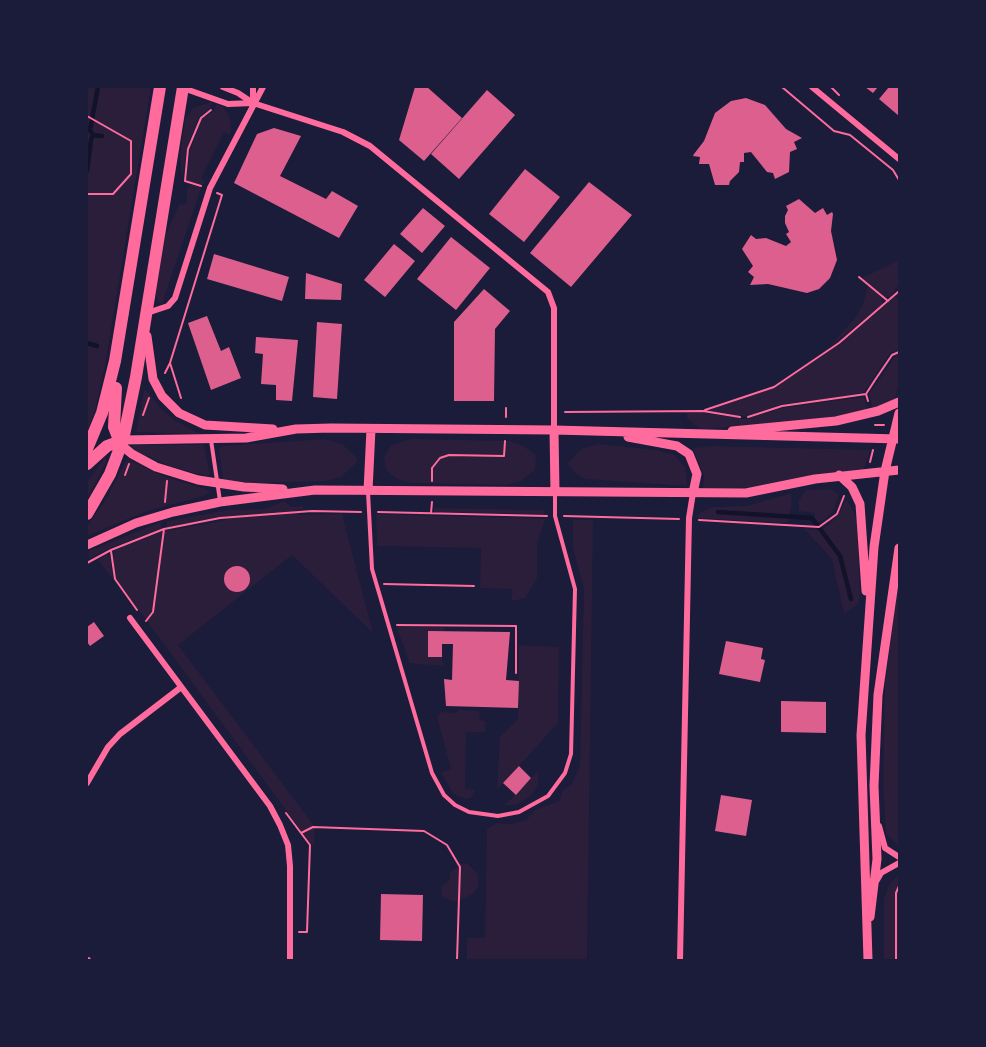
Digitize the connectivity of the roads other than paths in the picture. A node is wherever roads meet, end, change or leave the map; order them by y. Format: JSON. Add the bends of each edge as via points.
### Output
{"nodes":[{"id":1,"x":160,"y":87,"type":"edge"},
{"id":2,"x":181,"y":87,"type":"edge"},
{"id":3,"x":224,"y":87,"type":"edge"},
{"id":4,"x":253,"y":87,"type":"edge"},
{"id":5,"x":263,"y":87,"type":"edge"},
{"id":6,"x":812,"y":87,"type":"edge"},
{"id":7,"x":253,"y":103,"type":"junction"},
{"id":8,"x":899,"y":159,"type":"edge"},
{"id":9,"x":146,"y":314,"type":"junction"},
{"id":10,"x":121,"y":324,"type":"junction"},
{"id":11,"x":899,"y":402,"type":"edge"},
{"id":12,"x":899,"y":413,"type":"edge"},
{"id":13,"x":296,"y":429,"type":"junction"},
{"id":14,"x":371,"y":429,"type":"junction"},
{"id":15,"x":555,"y":430,"type":"junction"},
{"id":16,"x":578,"y":430,"type":"junction"},
{"id":17,"x":709,"y":435,"type":"junction"},
{"id":18,"x":895,"y":439,"type":"edge"},
{"id":19,"x":211,"y":440,"type":"junction"},
{"id":20,"x":121,"y":442,"type":"junction"},
{"id":21,"x":87,"y":449,"type":"edge"},
{"id":22,"x":87,"y":464,"type":"edge"},
{"id":23,"x":899,"y":470,"type":"edge"},
{"id":24,"x":885,"y":471,"type":"junction"},
{"id":25,"x":839,"y":475,"type":"junction"},
{"id":26,"x":218,"y":484,"type":"junction"},
{"id":27,"x":315,"y":490,"type":"junction"},
{"id":28,"x":368,"y":491,"type":"junction"},
{"id":29,"x":555,"y":492,"type":"junction"},
{"id":30,"x":693,"y":493,"type":"junction"},
{"id":31,"x":220,"y":502,"type":"junction"},
{"id":32,"x":87,"y":514,"type":"edge"},
{"id":33,"x":87,"y":545,"type":"edge"},
{"id":34,"x":899,"y":548,"type":"edge"},
{"id":35,"x":868,"y":605,"type":"junction"},
{"id":36,"x":130,"y":618,"type":"dead end"},
{"id":37,"x":180,"y":688,"type":"junction"},
{"id":38,"x":87,"y":783,"type":"edge"},
{"id":39,"x":875,"y":808,"type":"junction"},
{"id":40,"x":899,"y":857,"type":"edge"},
{"id":41,"x":899,"y":863,"type":"edge"},
{"id":42,"x":876,"y":883,"type":"junction"},
{"id":43,"x":867,"y":934,"type":"junction"},
{"id":44,"x":290,"y":960,"type":"edge"},
{"id":45,"x":680,"y":960,"type":"edge"},
{"id":46,"x":868,"y":960,"type":"edge"}],
"edges":[{"from":1,"to":10,"type":"highway"},
{"from":2,"to":7,"type":"street","via":[[228,104]]},
{"from":2,"to":9,"type":"highway"},
{"from":3,"to":7,"type":"street"},
{"from":4,"to":7,"type":"street"},
{"from":5,"to":7,"type":"street"},
{"from":6,"to":8,"type":"street"},
{"from":7,"to":9,"type":"street","via":[[210,188],[175,298],[168,306]]},
{"from":7,"to":15,"type":"street","via":[[343,132],[370,146],[548,292],[554,308]]},
{"from":9,"to":13,"type":"street","via":[[149,361],[156,386],[172,408],[196,422],[239,429]]},
{"from":9,"to":20,"type":"highway"},
{"from":10,"to":20,"type":"highway","via":[[114,418]]},
{"from":10,"to":21,"type":"highway","via":[[109,392]]},
{"from":11,"to":17,"type":"street","via":[[836,421]]},
{"from":12,"to":18,"type":"street"},
{"from":13,"to":14,"type":"street"},
{"from":13,"to":19,"type":"street"},
{"from":14,"to":15,"type":"street"},
{"from":14,"to":28,"type":"street"},
{"from":15,"to":16,"type":"street"},
{"from":15,"to":29,"type":"street"},
{"from":16,"to":17,"type":"street"},
{"from":16,"to":30,"type":"street","via":[[677,446],[689,454],[696,467]]},
{"from":17,"to":18,"type":"street"},
{"from":18,"to":24,"type":"street"},
{"from":19,"to":20,"type":"street"},
{"from":19,"to":26,"type":"lane"},
{"from":20,"to":22,"type":"highway"},
{"from":20,"to":26,"type":"street","via":[[132,454],[156,467]]},
{"from":20,"to":32,"type":"highway","via":[[110,474]]},
{"from":23,"to":24,"type":"street"},
{"from":24,"to":25,"type":"street"},
{"from":24,"to":35,"type":"street"},
{"from":25,"to":30,"type":"street","via":[[746,494]]},
{"from":25,"to":35,"type":"street","via":[[852,487],[860,504]]},
{"from":26,"to":27,"type":"street"},
{"from":26,"to":31,"type":"lane"},
{"from":27,"to":28,"type":"street"},
{"from":27,"to":31,"type":"street"},
{"from":28,"to":29,"type":"street"},
{"from":28,"to":29,"type":"lane","via":[[375,584],[432,773],[444,795],[461,809],[488,815],[519,812],[548,796],[565,774],[572,743],[575,589],[555,516]]},
{"from":29,"to":30,"type":"street"},
{"from":30,"to":45,"type":"street"},
{"from":31,"to":33,"type":"street","via":[[154,517]]},
{"from":34,"to":39,"type":"street","via":[[878,695]]},
{"from":35,"to":43,"type":"street","via":[[861,735]]},
{"from":36,"to":37,"type":"street"},
{"from":37,"to":38,"type":"street","via":[[120,734]]},
{"from":37,"to":44,"type":"street","via":[[270,806],[284,835],[290,866]]},
{"from":39,"to":40,"type":"street","via":[[882,843]]},
{"from":39,"to":42,"type":"street"},
{"from":41,"to":42,"type":"street","via":[[881,873]]},
{"from":42,"to":43,"type":"street"},
{"from":43,"to":46,"type":"street"}]}
